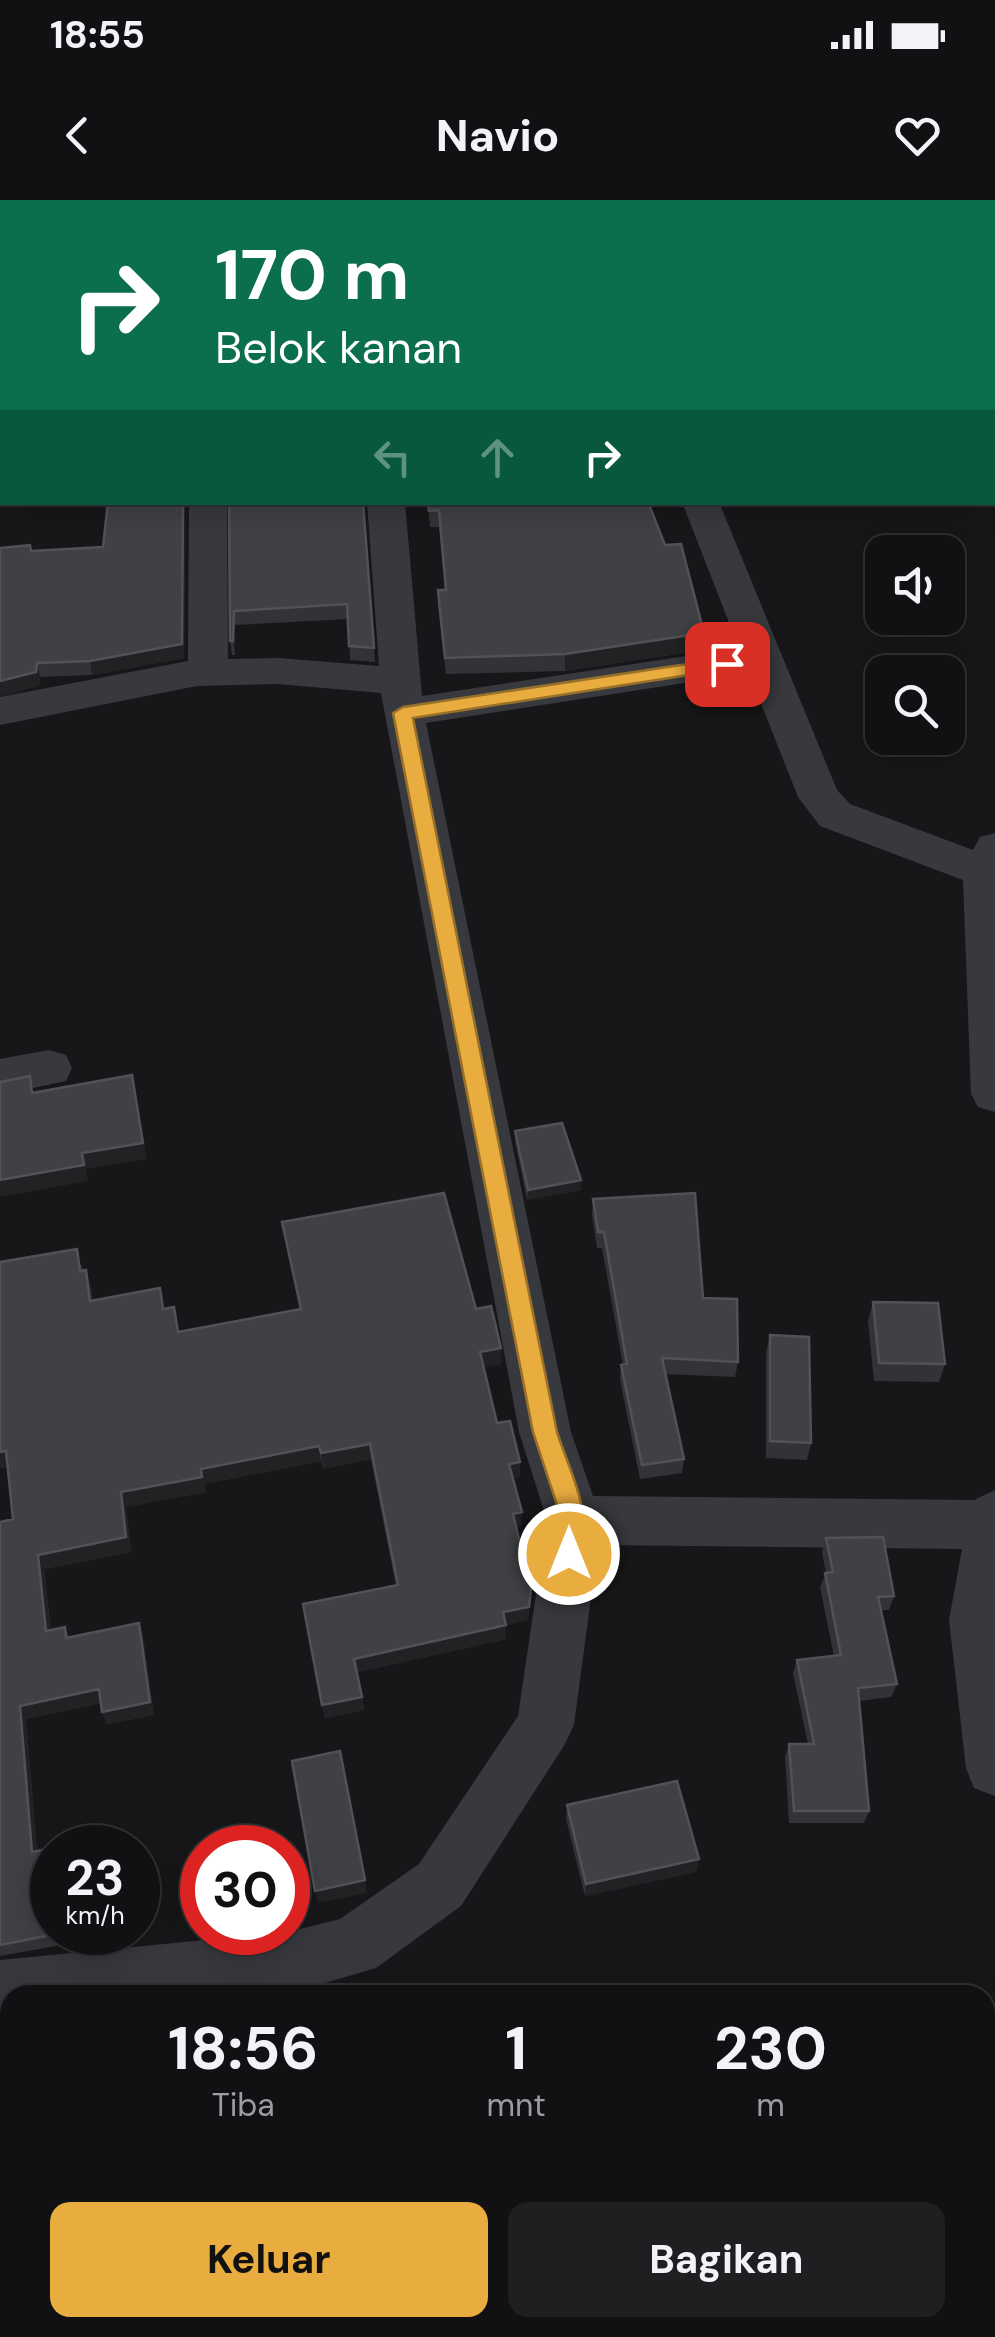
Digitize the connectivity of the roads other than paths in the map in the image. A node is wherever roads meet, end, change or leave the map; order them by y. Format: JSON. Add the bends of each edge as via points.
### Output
{"nodes":[{"id":1,"x":208,"y":505,"type":"edge"},
{"id":2,"x":386,"y":505,"type":"edge"},
{"id":3,"x":701,"y":505,"type":"edge"},
{"id":4,"x":763,"y":658,"type":"junction"},
{"id":5,"x":208,"y":673,"type":"junction"},
{"id":6,"x":400,"y":697,"type":"junction"},
{"id":7,"x":0,"y":711,"type":"edge"},
{"id":8,"x":990,"y":859,"type":"edge"},
{"id":9,"x":49,"y":1068,"type":"dead end"},
{"id":10,"x":0,"y":1077,"type":"edge"},
{"id":11,"x":995,"y":1094,"type":"edge"},
{"id":12,"x":574,"y":1520,"type":"junction"},
{"id":13,"x":994,"y":1520,"type":"edge"},
{"id":14,"x":995,"y":1768,"type":"edge"},
{"id":15,"x":60,"y":1985,"type":"edge"}],
"edges":[{"from":1,"to":5,"type":"street"},
{"from":2,"to":6,"type":"street"},
{"from":3,"to":4,"type":"street"},
{"from":4,"to":6,"type":"street"},
{"from":4,"to":8,"type":"street","via":[[820,797],[835,815]]},
{"from":5,"to":6,"type":"street","via":[[278,671]]},
{"from":5,"to":7,"type":"street"},
{"from":6,"to":12,"type":"street","via":[[545,1432]]},
{"from":8,"to":11,"type":"street"},
{"from":9,"to":10,"type":"street"},
{"from":12,"to":13,"type":"street"},
{"from":12,"to":15,"type":"street","via":[[545,1725],[440,1885],[354,1946],[291,1962]]},
{"from":13,"to":14,"type":"street","via":[[976,1620]]}]}
